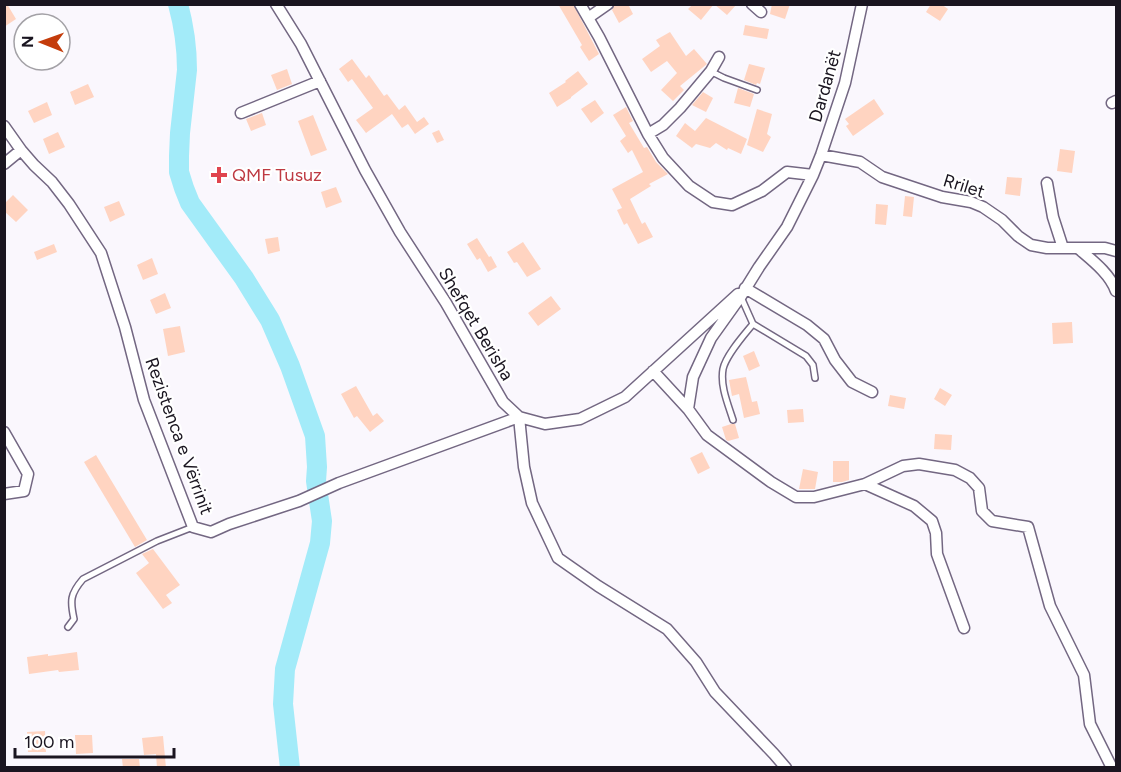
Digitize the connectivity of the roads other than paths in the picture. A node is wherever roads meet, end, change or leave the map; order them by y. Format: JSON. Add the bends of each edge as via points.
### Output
{"nodes":[{"id":1,"x":276,"y":4,"type":"edge"},
{"id":2,"x":580,"y":4,"type":"edge"},
{"id":3,"x":608,"y":4,"type":"edge"},
{"id":4,"x":752,"y":4,"type":"edge"},
{"id":5,"x":862,"y":4,"type":"edge"},
{"id":6,"x":761,"y":12,"type":"dead end"},
{"id":7,"x":588,"y":18,"type":"junction"},
{"id":8,"x":719,"y":57,"type":"dead end"},
{"id":9,"x":711,"y":71,"type":"junction"},
{"id":10,"x":320,"y":81,"type":"junction"},
{"id":11,"x":757,"y":90,"type":"dead end"},
{"id":12,"x":241,"y":112,"type":"dead end"},
{"id":13,"x":4,"y":126,"type":"edge"},
{"id":14,"x":648,"y":134,"type":"junction"},
{"id":15,"x":21,"y":150,"type":"junction"},
{"id":16,"x":821,"y":155,"type":"junction"},
{"id":17,"x":4,"y":164,"type":"edge"},
{"id":18,"x":813,"y":175,"type":"junction"},
{"id":19,"x":1047,"y":183,"type":"dead end"},
{"id":20,"x":1063,"y":248,"type":"junction"},
{"id":21,"x":1079,"y":249,"type":"junction"},
{"id":22,"x":1116,"y":251,"type":"edge"},
{"id":23,"x":1116,"y":291,"type":"edge"},
{"id":24,"x":743,"y":292,"type":"junction"},
{"id":25,"x":753,"y":324,"type":"junction"},
{"id":26,"x":653,"y":371,"type":"junction"},
{"id":27,"x":815,"y":378,"type":"dead end"},
{"id":28,"x":872,"y":392,"type":"dead end"},
{"id":29,"x":688,"y":409,"type":"junction"},
{"id":30,"x":519,"y":417,"type":"junction"},
{"id":31,"x":733,"y":420,"type":"dead end"},
{"id":32,"x":4,"y":432,"type":"edge"},
{"id":33,"x":865,"y":484,"type":"junction"},
{"id":34,"x":4,"y":494,"type":"edge"},
{"id":35,"x":193,"y":527,"type":"junction"},
{"id":36,"x":68,"y":627,"type":"dead end"},
{"id":37,"x":964,"y":628,"type":"dead end"},
{"id":38,"x":786,"y":768,"type":"edge"},
{"id":39,"x":1112,"y":768,"type":"edge"}],
"edges":[{"from":1,"to":10,"type":"street","name":"Shefqet Berisha"},
{"from":2,"to":7,"type":"street"},
{"from":3,"to":7,"type":"street"},
{"from":4,"to":6,"type":"street"},
{"from":5,"to":16,"type":"street","name":"Dardanët","via":[[845,83]]},
{"from":7,"to":14,"type":"street"},
{"from":8,"to":9,"type":"street"},
{"from":9,"to":11,"type":"lane"},
{"from":9,"to":14,"type":"street","via":[[680,108]]},
{"from":10,"to":12,"type":"street"},
{"from":10,"to":30,"type":"street","name":"Shefqet Berisha","via":[[400,232],[503,402]]},
{"from":13,"to":15,"type":"street","name":"Rezistenca e Vërrinit"},
{"from":14,"to":18,"type":"street","via":[[663,158],[689,186],[712,202],[732,205],[762,191],[787,172]]},
{"from":15,"to":17,"type":"street"},
{"from":15,"to":35,"type":"street","name":"Rezistenca e Vërrinit","via":[[52,182],[101,253],[144,400]]},
{"from":16,"to":18,"type":"street","name":"Dardanët"},
{"from":16,"to":20,"type":"street","name":"Rrilet","via":[[860,162],[882,177],[983,207],[1031,245]]},
{"from":18,"to":24,"type":"street","name":"Dardanët","via":[[788,227]]},
{"from":19,"to":20,"type":"street"},
{"from":20,"to":21,"type":"street","name":"Rrilet"},
{"from":21,"to":22,"type":"street","name":"Rrilet"},
{"from":21,"to":23,"type":"street","via":[[1099,266]]},
{"from":24,"to":25,"type":"lane"},
{"from":24,"to":26,"type":"street"},
{"from":24,"to":28,"type":"street","via":[[807,325],[824,339],[852,382]]},
{"from":24,"to":29,"type":"street","name":"Dardanët","via":[[711,338],[693,377]]},
{"from":25,"to":27,"type":"lane","via":[[806,356],[813,365]]},
{"from":25,"to":31,"type":"lane","via":[[723,368],[723,390]]},
{"from":26,"to":29,"type":"street"},
{"from":26,"to":30,"type":"street","via":[[625,397],[580,419],[545,424]]},
{"from":29,"to":33,"type":"street","via":[[707,435],[796,497],[814,497]]},
{"from":30,"to":35,"type":"street","name":"Rezistenca e Vërrinit","via":[[211,532]]},
{"from":30,"to":38,"type":"street","via":[[532,503],[558,558],[667,629],[696,662],[715,692]]},
{"from":32,"to":34,"type":"street","via":[[28,474],[24,491]]},
{"from":33,"to":37,"type":"street","via":[[914,506],[932,521],[937,554]]},
{"from":33,"to":39,"type":"street","via":[[903,466],[919,464],[955,470],[979,488],[982,511],[992,521],[1028,527],[1050,606],[1084,675],[1090,724]]},
{"from":35,"to":36,"type":"lane","via":[[82,579],[75,587],[71,603],[74,619]]}]}
